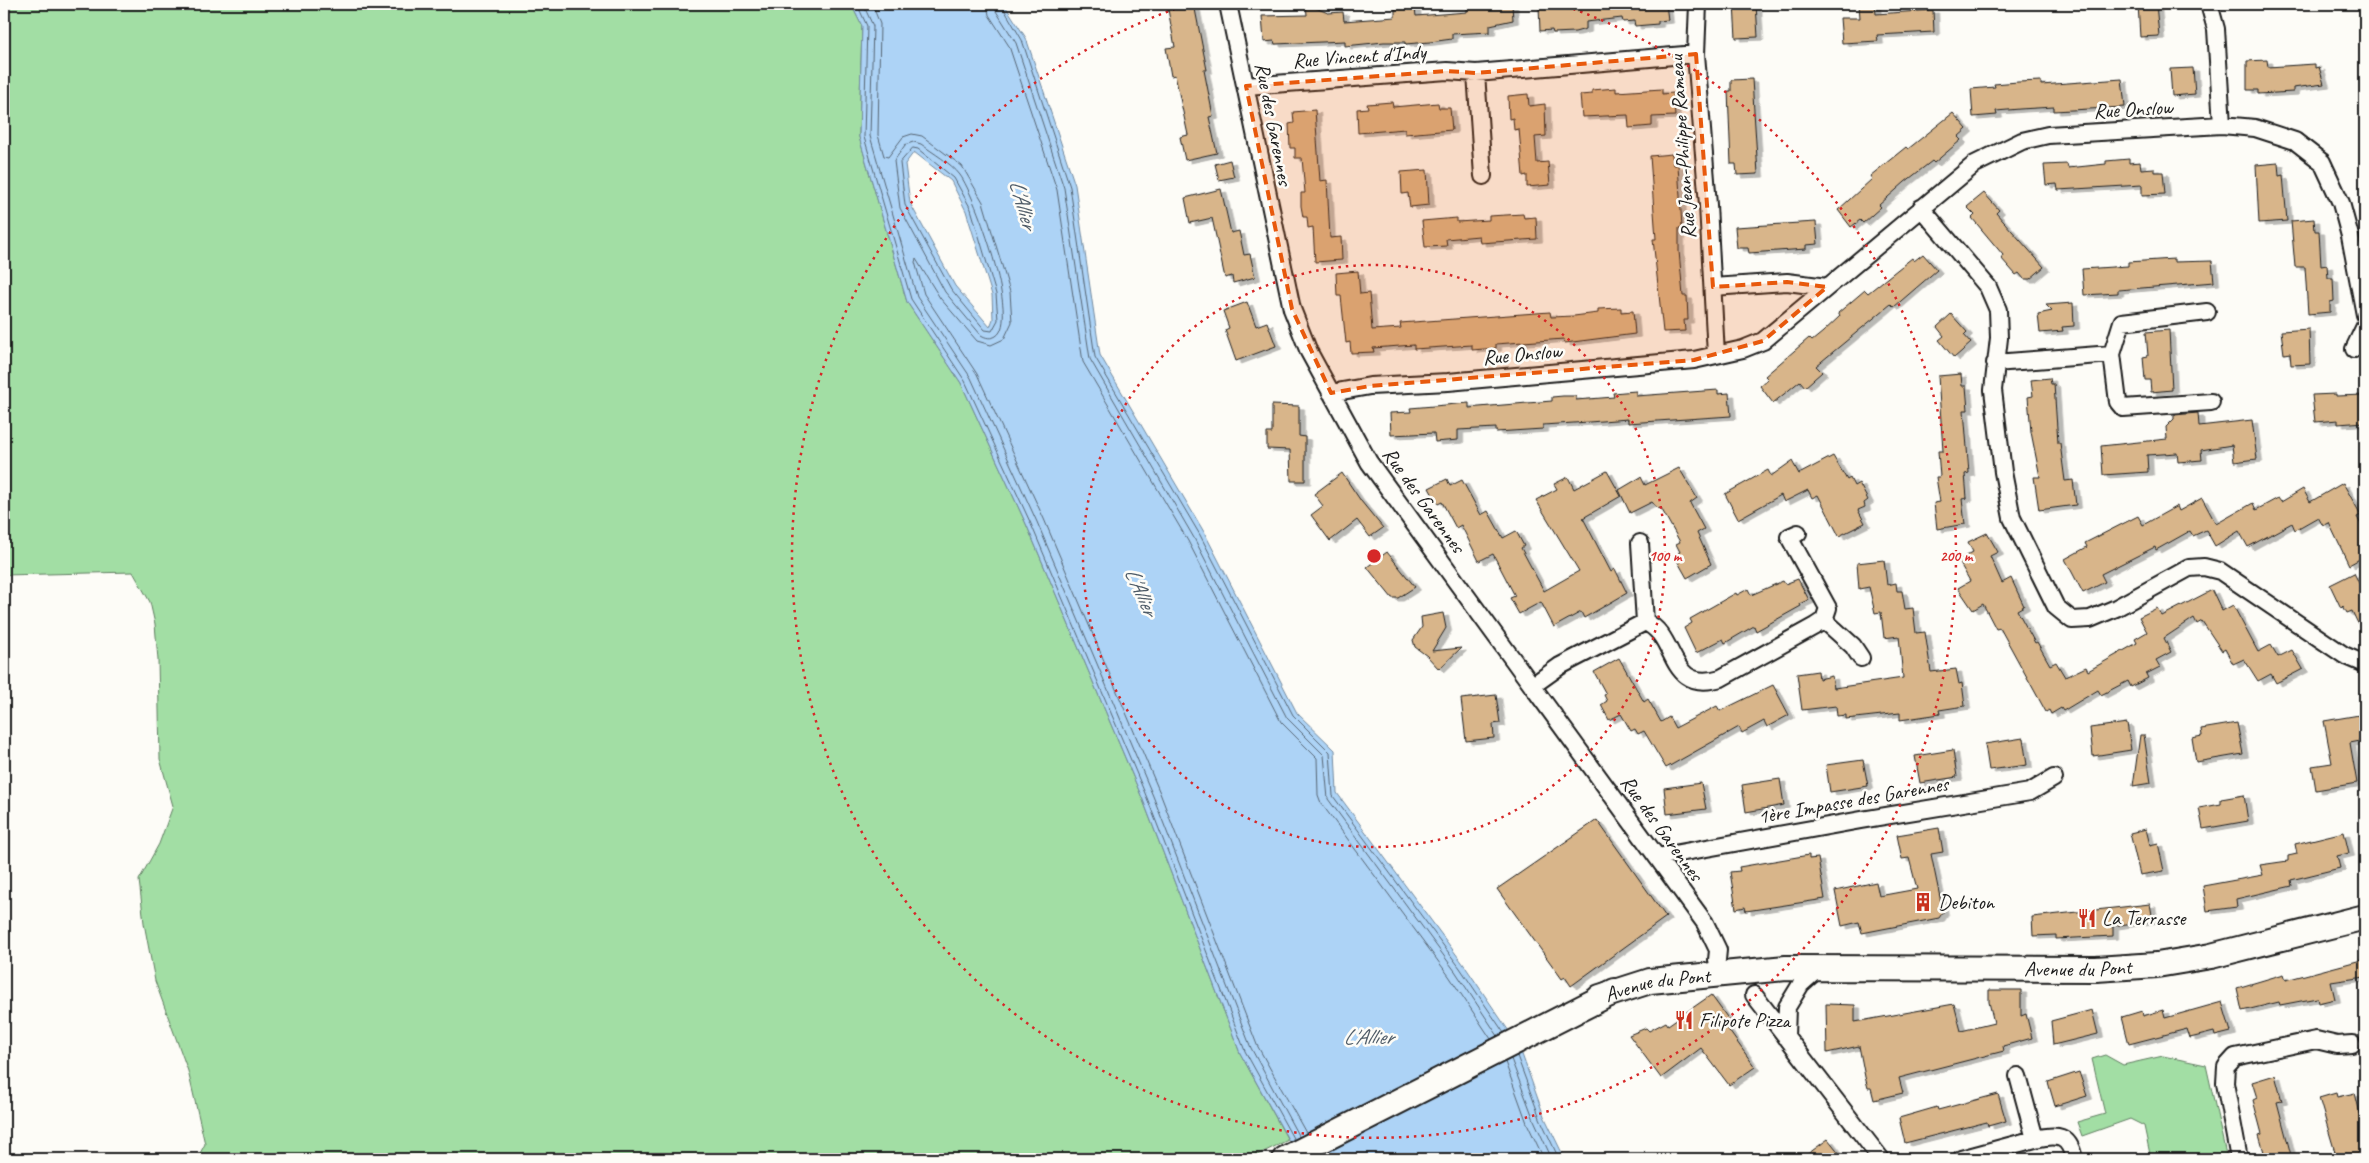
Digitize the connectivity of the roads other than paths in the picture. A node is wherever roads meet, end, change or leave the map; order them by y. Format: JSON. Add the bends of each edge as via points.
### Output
{"nodes":[{"id":1,"x":1228,"y":4,"type":"edge"},
{"id":2,"x":1698,"y":4,"type":"edge"},
{"id":3,"x":2208,"y":4,"type":"edge"},
{"id":4,"x":1696,"y":54,"type":"junction"},
{"id":5,"x":1476,"y":73,"type":"junction"},
{"id":6,"x":1246,"y":86,"type":"junction"},
{"id":7,"x":2222,"y":125,"type":"junction"},
{"id":8,"x":1482,"y":176,"type":"dead end"},
{"id":9,"x":1921,"y":208,"type":"junction"},
{"id":10,"x":1713,"y":287,"type":"junction"},
{"id":11,"x":1827,"y":287,"type":"junction"},
{"id":12,"x":2207,"y":312,"type":"dead end"},
{"id":13,"x":2365,"y":315,"type":"edge"},
{"id":14,"x":2365,"y":326,"type":"edge"},
{"id":15,"x":2354,"y":349,"type":"dead end"},
{"id":16,"x":2112,"y":354,"type":"junction"},
{"id":17,"x":1716,"y":356,"type":"junction"},
{"id":18,"x":1995,"y":363,"type":"junction"},
{"id":19,"x":1331,"y":393,"type":"junction"},
{"id":20,"x":2211,"y":402,"type":"dead end"},
{"id":21,"x":1798,"y":533,"type":"dead end"},
{"id":22,"x":1640,"y":543,"type":"dead end"},
{"id":23,"x":1824,"y":620,"type":"junction"},
{"id":24,"x":1645,"y":622,"type":"junction"},
{"id":25,"x":1861,"y":658,"type":"dead end"},
{"id":26,"x":2365,"y":664,"type":"edge"},
{"id":27,"x":1532,"y":686,"type":"junction"},
{"id":28,"x":2054,"y":778,"type":"dead end"},
{"id":29,"x":1657,"y":857,"type":"junction"},
{"id":30,"x":2365,"y":916,"type":"edge"},
{"id":31,"x":1717,"y":960,"type":"junction"},
{"id":32,"x":1820,"y":967,"type":"junction"},
{"id":33,"x":1786,"y":968,"type":"junction"},
{"id":34,"x":1754,"y":995,"type":"dead end"},
{"id":35,"x":1600,"y":996,"type":"junction"},
{"id":36,"x":1786,"y":1037,"type":"junction"},
{"id":37,"x":2352,"y":1044,"type":"dead end"},
{"id":38,"x":2018,"y":1076,"type":"dead end"},
{"id":39,"x":2035,"y":1140,"type":"junction"},
{"id":40,"x":1285,"y":1159,"type":"edge"},
{"id":41,"x":1881,"y":1159,"type":"edge"},
{"id":42,"x":1961,"y":1159,"type":"edge"},
{"id":43,"x":2074,"y":1159,"type":"edge"},
{"id":44,"x":2239,"y":1159,"type":"edge"}],
"edges":[{"from":1,"to":6,"type":"street","name":"Rue des Garennes"},
{"from":2,"to":4,"type":"street","name":"Rue Jean-Philippe Rameau"},
{"from":3,"to":7,"type":"street","via":[[2216,30]]},
{"from":4,"to":5,"type":"street","name":"Rue Vincent d'Indy"},
{"from":4,"to":10,"type":"street","name":"Rue Jean-Philippe Rameau"},
{"from":5,"to":6,"type":"street","name":"Rue Vincent d'Indy","via":[[1447,71]]},
{"from":5,"to":8,"type":"street"},
{"from":6,"to":19,"type":"street","name":"Rue des Garennes","via":[[1292,309],[1309,352]]},
{"from":7,"to":9,"type":"street","name":"Rue Onslow","via":[[2048,135],[2022,141],[1975,164]]},
{"from":7,"to":13,"type":"street","name":"Rue Onslow","via":[[2255,128],[2295,141],[2322,162],[2350,236]]},
{"from":9,"to":11,"type":"street","name":"Rue Onslow"},
{"from":9,"to":18,"type":"street","via":[[1994,298],[1999,338]]},
{"from":10,"to":11,"type":"street","via":[[1787,282]]},
{"from":10,"to":17,"type":"street"},
{"from":11,"to":17,"type":"street","name":"Rue Onslow","via":[[1763,341]]},
{"from":12,"to":16,"type":"street","via":[[2122,322]]},
{"from":14,"to":15,"type":"street"},
{"from":16,"to":18,"type":"street"},
{"from":16,"to":20,"type":"street","via":[[2118,402],[2123,408]]},
{"from":17,"to":19,"type":"street","name":"Rue Onslow","via":[[1448,382],[1370,386]]},
{"from":18,"to":26,"type":"street","via":[[1993,390],[2012,518],[2056,607],[2067,616],[2072,620],[2090,619],[2189,568],[2204,567],[2220,571],[2344,655]]},
{"from":19,"to":27,"type":"street","name":"Rue des Garennes","via":[[1369,462]]},
{"from":21,"to":23,"type":"street","via":[[1789,537],[1828,608]]},
{"from":22,"to":24,"type":"street"},
{"from":23,"to":24,"type":"street","via":[[1721,678],[1708,682],[1687,677],[1653,626]]},
{"from":23,"to":25,"type":"street","via":[[1853,646]]},
{"from":24,"to":27,"type":"street","via":[[1560,666]]},
{"from":27,"to":29,"type":"street","name":"Rue des Garennes"},
{"from":28,"to":29,"type":"street","name":"1ère Impasse des Garennes","via":[[2030,792]]},
{"from":29,"to":31,"type":"street","name":"Rue des Garennes","via":[[1704,923],[1718,950]]},
{"from":30,"to":32,"type":"main road","name":"Avenue du Pont","via":[[2211,956],[2157,966],[2096,969]]},
{"from":31,"to":33,"type":"main road","name":"Avenue du Pont"},
{"from":31,"to":35,"type":"main road","name":"Avenue du Pont","via":[[1689,964]]},
{"from":32,"to":33,"type":"main road","name":"Avenue du Pont"},
{"from":32,"to":36,"type":"street","via":[[1801,984],[1787,1007]]},
{"from":33,"to":35,"type":"main road","name":"Avenue du Pont","via":[[1650,981]]},
{"from":34,"to":36,"type":"street"},
{"from":35,"to":40,"type":"main road"},
{"from":36,"to":41,"type":"street"},
{"from":37,"to":44,"type":"street","via":[[2336,1045],[2316,1040],[2235,1057],[2226,1067],[2225,1083]]},
{"from":38,"to":39,"type":"street"},
{"from":39,"to":42,"type":"street"},
{"from":39,"to":43,"type":"street","via":[[2054,1135],[2065,1140],[2072,1147]]}]}
